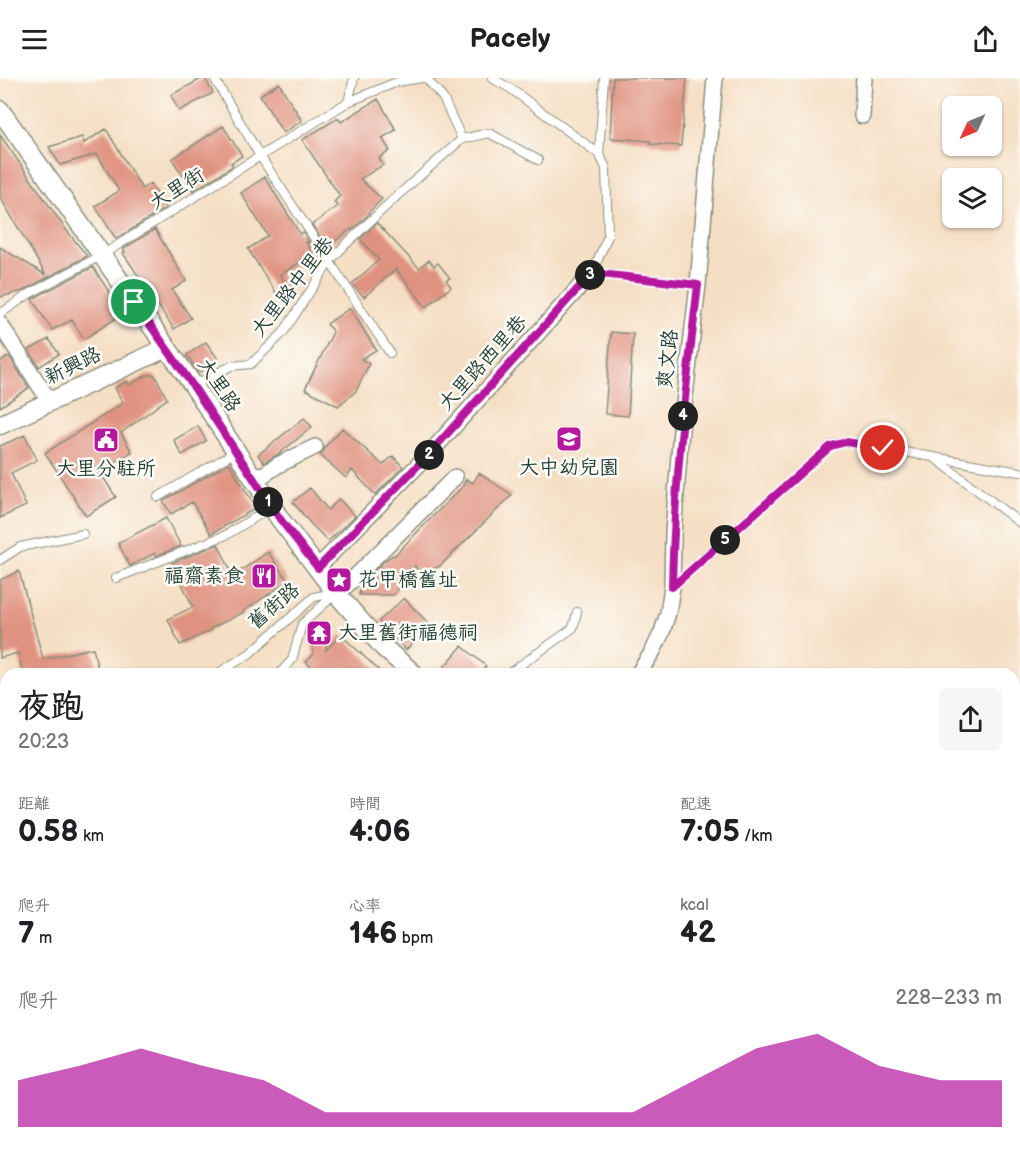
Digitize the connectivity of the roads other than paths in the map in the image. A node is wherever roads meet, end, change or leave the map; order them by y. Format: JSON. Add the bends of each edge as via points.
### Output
{"nodes":[{"id":1,"x":214,"y":78,"type":"edge"},
{"id":2,"x":354,"y":78,"type":"edge"},
{"id":3,"x":424,"y":78,"type":"edge"},
{"id":4,"x":492,"y":78,"type":"edge"},
{"id":5,"x":604,"y":78,"type":"edge"},
{"id":6,"x":715,"y":78,"type":"edge"},
{"id":7,"x":864,"y":78,"type":"edge"},
{"id":8,"x":348,"y":102,"type":"junction"},
{"id":9,"x":0,"y":110,"type":"edge"},
{"id":10,"x":862,"y":116,"type":"dead end"},
{"id":11,"x":462,"y":140,"type":"junction"},
{"id":12,"x":599,"y":154,"type":"junction"},
{"id":13,"x":260,"y":156,"type":"junction"},
{"id":14,"x":538,"y":160,"type":"dead end"},
{"id":15,"x":102,"y":255,"type":"junction"},
{"id":16,"x":330,"y":261,"type":"junction"},
{"id":17,"x":592,"y":273,"type":"junction"},
{"id":18,"x":698,"y":285,"type":"junction"},
{"id":19,"x":0,"y":314,"type":"edge"},
{"id":20,"x":0,"y":324,"type":"edge"},
{"id":21,"x":166,"y":348,"type":"junction"},
{"id":22,"x":390,"y":353,"type":"dead end"},
{"id":23,"x":193,"y":386,"type":"junction"},
{"id":24,"x":50,"y":402,"type":"junction"},
{"id":25,"x":0,"y":425,"type":"edge"},
{"id":26,"x":315,"y":447,"type":"dead end"},
{"id":27,"x":235,"y":452,"type":"junction"},
{"id":28,"x":933,"y":456,"type":"junction"},
{"id":29,"x":1020,"y":471,"type":"edge"},
{"id":30,"x":250,"y":474,"type":"junction"},
{"id":31,"x":455,"y":477,"type":"dead end"},
{"id":32,"x":158,"y":497,"type":"dead end"},
{"id":33,"x":272,"y":507,"type":"junction"},
{"id":34,"x":1020,"y":523,"type":"edge"},
{"id":35,"x":83,"y":534,"type":"dead end"},
{"id":36,"x":0,"y":560,"type":"edge"},
{"id":37,"x":318,"y":568,"type":"junction"},
{"id":38,"x":116,"y":578,"type":"dead end"},
{"id":39,"x":672,"y":587,"type":"junction"},
{"id":40,"x":336,"y":593,"type":"junction"},
{"id":41,"x":577,"y":612,"type":"dead end"},
{"id":42,"x":227,"y":668,"type":"edge"},
{"id":43,"x":285,"y":668,"type":"edge"},
{"id":44,"x":407,"y":668,"type":"edge"},
{"id":45,"x":516,"y":668,"type":"edge"},
{"id":46,"x":642,"y":668,"type":"edge"}],
"edges":[{"from":1,"to":13,"type":"lane"},
{"from":2,"to":8,"type":"lane"},
{"from":3,"to":8,"type":"lane","name":"大里街","via":[[397,82]]},
{"from":3,"to":11,"type":"lane","via":[[443,98]]},
{"from":4,"to":12,"type":"lane"},
{"from":5,"to":12,"type":"lane","name":"大里路西里巷"},
{"from":6,"to":18,"type":"street","name":"爽文路"},
{"from":7,"to":10,"type":"street"},
{"from":8,"to":13,"type":"lane","name":"大里街"},
{"from":9,"to":15,"type":"street","name":"大里路"},
{"from":11,"to":14,"type":"lane","name":"大里路中里巷","via":[[489,133]]},
{"from":11,"to":16,"type":"lane","name":"大里路中里巷"},
{"from":12,"to":17,"type":"lane","name":"大里路西里巷","via":[[606,168],[608,236]]},
{"from":13,"to":15,"type":"lane","name":"大里街"},
{"from":13,"to":16,"type":"lane"},
{"from":15,"to":19,"type":"lane","name":"大里街"},
{"from":15,"to":21,"type":"street","name":"大里路"},
{"from":16,"to":22,"type":"lane"},
{"from":16,"to":23,"type":"lane","name":"大里路中里巷","via":[[284,333],[251,364],[231,366]]},
{"from":17,"to":18,"type":"lane"},
{"from":17,"to":37,"type":"street","name":"大里路西里巷","via":[[429,454]]},
{"from":18,"to":39,"type":"street","name":"爽文路","via":[[681,430]]},
{"from":20,"to":24,"type":"street"},
{"from":21,"to":23,"type":"street","name":"大里路"},
{"from":21,"to":24,"type":"street","name":"新興路"},
{"from":23,"to":27,"type":"street","name":"大里路"},
{"from":24,"to":25,"type":"street","name":"新興路"},
{"from":26,"to":30,"type":"street","via":[[263,475]]},
{"from":27,"to":30,"type":"street","name":"大里路"},
{"from":27,"to":32,"type":"lane"},
{"from":28,"to":29,"type":"lane"},
{"from":28,"to":34,"type":"lane"},
{"from":28,"to":39,"type":"lane","via":[[846,442],[831,446]]},
{"from":30,"to":33,"type":"street","name":"大里路"},
{"from":31,"to":40,"type":"street"},
{"from":33,"to":37,"type":"street","name":"大里路"},
{"from":33,"to":38,"type":"lane","via":[[226,535]]},
{"from":35,"to":36,"type":"lane","via":[[20,547]]},
{"from":37,"to":40,"type":"street","name":"大里路"},
{"from":39,"to":46,"type":"street","name":"爽文路","via":[[662,632]]},
{"from":40,"to":42,"type":"lane","name":"舊街路","via":[[314,597],[249,654]]},
{"from":40,"to":43,"type":"lane","name":"舊街路","via":[[302,624],[292,660]]},
{"from":40,"to":44,"type":"street","name":"大里路"},
{"from":41,"to":45,"type":"lane","via":[[573,628]]}]}
